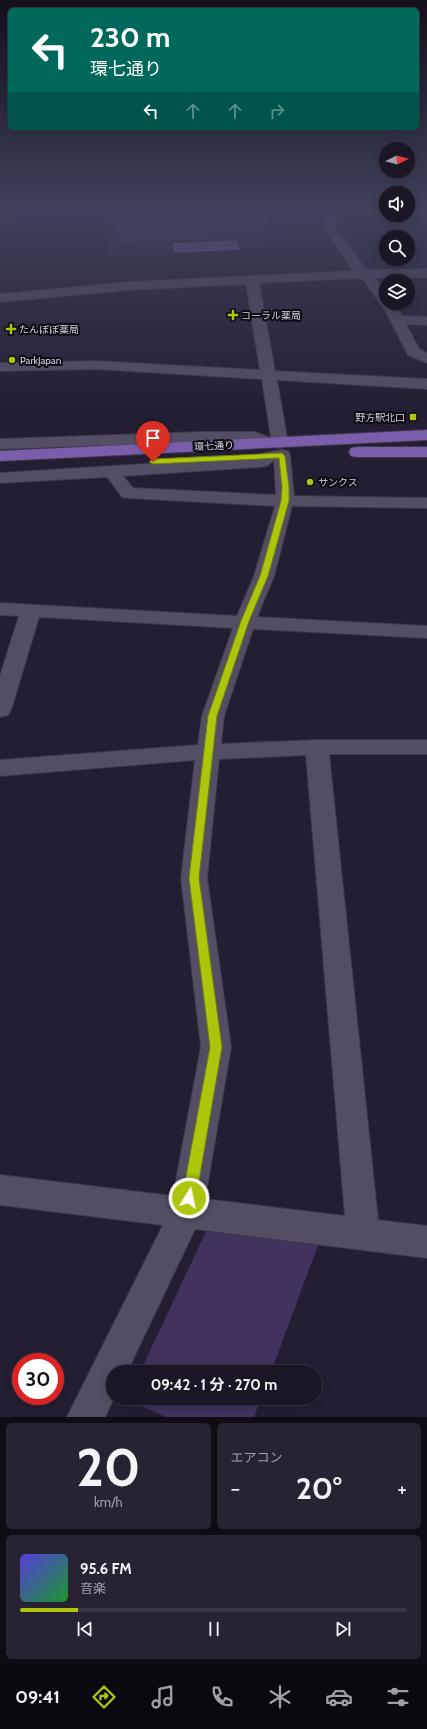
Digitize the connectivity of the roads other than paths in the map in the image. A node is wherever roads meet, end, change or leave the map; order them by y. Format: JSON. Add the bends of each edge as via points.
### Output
{"nodes":[{"id":1,"x":363,"y":274,"type":"edge"},
{"id":2,"x":365,"y":274,"type":"edge"},
{"id":3,"x":252,"y":280,"type":"junction"},
{"id":4,"x":379,"y":292,"type":"edge"},
{"id":5,"x":0,"y":298,"type":"edge"},
{"id":6,"x":391,"y":310,"type":"edge"},
{"id":7,"x":397,"y":320,"type":"junction"},
{"id":8,"x":427,"y":321,"type":"edge"},
{"id":9,"x":427,"y":359,"type":"edge"},
{"id":10,"x":0,"y":367,"type":"edge"},
{"id":11,"x":268,"y":375,"type":"junction"},
{"id":12,"x":427,"y":384,"type":"edge"},
{"id":13,"x":427,"y":429,"type":"edge"},
{"id":14,"x":427,"y":435,"type":"edge"},
{"id":15,"x":0,"y":444,"type":"edge"},
{"id":16,"x":349,"y":445,"type":"junction"},
{"id":17,"x":427,"y":448,"type":"edge"},
{"id":18,"x":275,"y":449,"type":"junction"},
{"id":19,"x":427,"y":452,"type":"edge"},
{"id":20,"x":0,"y":456,"type":"edge"},
{"id":21,"x":0,"y":469,"type":"edge"},
{"id":22,"x":111,"y":471,"type":"junction"},
{"id":23,"x":0,"y":478,"type":"edge"},
{"id":24,"x":285,"y":501,"type":"junction"},
{"id":25,"x":427,"y":503,"type":"edge"},
{"id":26,"x":0,"y":609,"type":"edge"},
{"id":27,"x":30,"y":611,"type":"junction"},
{"id":28,"x":245,"y":621,"type":"junction"},
{"id":29,"x":427,"y":632,"type":"edge"},
{"id":30,"x":0,"y":710,"type":"edge"},
{"id":31,"x":317,"y":747,"type":"junction"},
{"id":32,"x":427,"y":747,"type":"edge"},
{"id":33,"x":208,"y":752,"type":"junction"},
{"id":34,"x":0,"y":768,"type":"edge"},
{"id":35,"x":0,"y":1190,"type":"edge"},
{"id":36,"x":186,"y":1213,"type":"junction"},
{"id":37,"x":363,"y":1234,"type":"junction"},
{"id":38,"x":427,"y":1242,"type":"edge"},
{"id":39,"x":86,"y":1417,"type":"edge"}],
"edges":[{"from":1,"to":3,"type":"street"},
{"from":2,"to":4,"type":"street"},
{"from":3,"to":5,"type":"street","via":[[128,286]]},
{"from":3,"to":11,"type":"street"},
{"from":6,"to":7,"type":"street"},
{"from":7,"to":8,"type":"street"},
{"from":7,"to":9,"type":"street","via":[[413,352]]},
{"from":10,"to":11,"type":"street","via":[[96,365]]},
{"from":11,"to":12,"type":"street"},
{"from":11,"to":18,"type":"street"},
{"from":13,"to":16,"type":"main road"},
{"from":14,"to":16,"type":"main road","name":"環七通り"},
{"from":15,"to":18,"type":"street","via":[[255,437]]},
{"from":16,"to":17,"type":"main road","name":"環七通り"},
{"from":16,"to":18,"type":"main road","name":"環七通り"},
{"from":16,"to":19,"type":"main road"},
{"from":18,"to":20,"type":"main road","name":"環七通り"},
{"from":18,"to":21,"type":"main road","name":"環七通り"},
{"from":18,"to":22,"type":"street","via":[[261,462]]},
{"from":18,"to":24,"type":"street","via":[[285,487]]},
{"from":22,"to":23,"type":"street"},
{"from":22,"to":24,"type":"street","via":[[128,493]]},
{"from":24,"to":25,"type":"street"},
{"from":24,"to":28,"type":"street","via":[[264,576]]},
{"from":26,"to":27,"type":"street"},
{"from":27,"to":28,"type":"street"},
{"from":27,"to":30,"type":"street"},
{"from":28,"to":29,"type":"street"},
{"from":28,"to":33,"type":"street","via":[[212,716]]},
{"from":31,"to":32,"type":"street"},
{"from":31,"to":33,"type":"street"},
{"from":31,"to":37,"type":"street"},
{"from":33,"to":34,"type":"street"},
{"from":33,"to":36,"type":"street","via":[[194,878],[216,1047]]},
{"from":35,"to":36,"type":"street"},
{"from":36,"to":37,"type":"street"},
{"from":36,"to":39,"type":"street"},
{"from":37,"to":38,"type":"street"}]}
